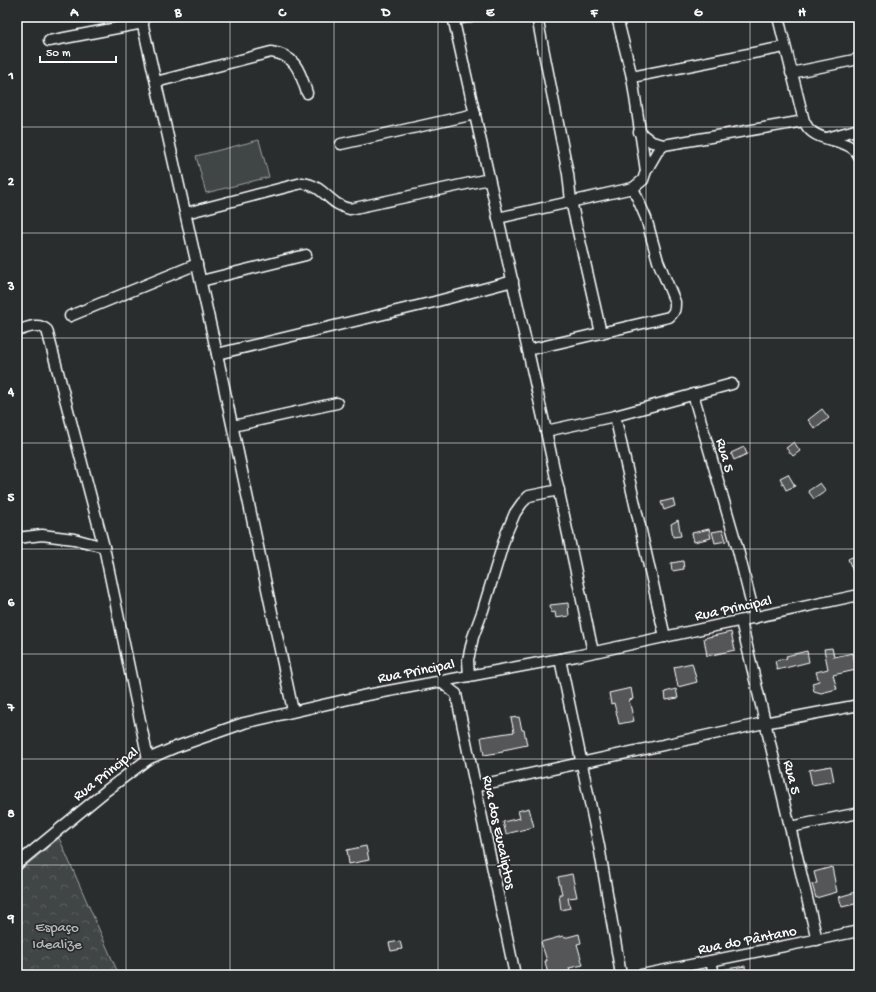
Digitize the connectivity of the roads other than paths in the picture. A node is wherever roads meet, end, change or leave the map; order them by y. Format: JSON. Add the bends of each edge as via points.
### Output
{"nodes":[{"id":1,"x":469,"y":17,"type":"edge"},
{"id":2,"x":537,"y":17,"type":"edge"},
{"id":3,"x":617,"y":17,"type":"edge"},
{"id":4,"x":778,"y":17,"type":"edge"},
{"id":5,"x":453,"y":18,"type":"edge"},
{"id":6,"x":142,"y":20,"type":"edge"},
{"id":7,"x":49,"y":41,"type":"dead end"},
{"id":8,"x":784,"y":47,"type":"junction"},
{"id":9,"x":859,"y":59,"type":"edge"},
{"id":10,"x":791,"y":73,"type":"junction"},
{"id":11,"x":632,"y":77,"type":"junction"},
{"id":12,"x":156,"y":82,"type":"junction"},
{"id":13,"x":307,"y":93,"type":"dead end"},
{"id":14,"x":475,"y":114,"type":"junction"},
{"id":15,"x":804,"y":121,"type":"junction"},
{"id":16,"x":859,"y":129,"type":"edge"},
{"id":17,"x":639,"y":132,"type":"junction"},
{"id":18,"x":827,"y":138,"type":"junction"},
{"id":19,"x":341,"y":144,"type":"dead end"},
{"id":20,"x":664,"y":145,"type":"junction"},
{"id":21,"x":859,"y":156,"type":"edge"},
{"id":22,"x":646,"y":171,"type":"junction"},
{"id":23,"x":489,"y":179,"type":"junction"},
{"id":24,"x":633,"y":188,"type":"junction"},
{"id":25,"x":571,"y":201,"type":"junction"},
{"id":26,"x":186,"y":213,"type":"junction"},
{"id":27,"x":498,"y":218,"type":"junction"},
{"id":28,"x":306,"y":255,"type":"dead end"},
{"id":29,"x":197,"y":264,"type":"junction"},
{"id":30,"x":201,"y":281,"type":"junction"},
{"id":31,"x":512,"y":281,"type":"junction"},
{"id":32,"x":70,"y":316,"type":"dead end"},
{"id":33,"x":17,"y":331,"type":"edge"},
{"id":34,"x":601,"y":334,"type":"junction"},
{"id":35,"x":528,"y":350,"type":"junction"},
{"id":36,"x":217,"y":354,"type":"junction"},
{"id":37,"x":732,"y":384,"type":"dead end"},
{"id":38,"x":693,"y":394,"type":"junction"},
{"id":39,"x":337,"y":404,"type":"dead end"},
{"id":40,"x":615,"y":416,"type":"junction"},
{"id":41,"x":233,"y":426,"type":"junction"},
{"id":42,"x":546,"y":431,"type":"junction"},
{"id":43,"x":559,"y":490,"type":"junction"},
{"id":44,"x":17,"y":538,"type":"edge"},
{"id":45,"x":104,"y":547,"type":"junction"},
{"id":46,"x":859,"y":595,"type":"edge"},
{"id":47,"x":755,"y":618,"type":"junction"},
{"id":48,"x":741,"y":621,"type":"junction"},
{"id":49,"x":665,"y":637,"type":"junction"},
{"id":50,"x":593,"y":652,"type":"junction"},
{"id":51,"x":560,"y":659,"type":"junction"},
{"id":52,"x":466,"y":676,"type":"junction"},
{"id":53,"x":440,"y":680,"type":"junction"},
{"id":54,"x":456,"y":694,"type":"junction"},
{"id":55,"x":859,"y":705,"type":"edge"},
{"id":56,"x":293,"y":711,"type":"junction"},
{"id":57,"x":764,"y":723,"type":"junction"},
{"id":58,"x":148,"y":759,"type":"junction"},
{"id":59,"x":581,"y":763,"type":"junction"},
{"id":60,"x":475,"y":786,"type":"junction"},
{"id":61,"x":859,"y":813,"type":"edge"},
{"id":62,"x":790,"y":827,"type":"junction"},
{"id":63,"x":17,"y":864,"type":"edge"},
{"id":64,"x":859,"y":931,"type":"edge"},
{"id":65,"x":817,"y":940,"type":"junction"},
{"id":66,"x":712,"y":961,"type":"junction"},
{"id":67,"x":516,"y":975,"type":"edge"},
{"id":68,"x":621,"y":975,"type":"edge"},
{"id":69,"x":640,"y":975,"type":"edge"},
{"id":70,"x":714,"y":975,"type":"edge"}],
"edges":[{"from":1,"to":5,"type":"street"},
{"from":2,"to":25,"type":"street"},
{"from":3,"to":11,"type":"street"},
{"from":4,"to":8,"type":"street"},
{"from":5,"to":14,"type":"street"},
{"from":6,"to":7,"type":"street"},
{"from":6,"to":12,"type":"street"},
{"from":8,"to":10,"type":"street"},
{"from":8,"to":11,"type":"street"},
{"from":9,"to":10,"type":"street"},
{"from":10,"to":15,"type":"street"},
{"from":11,"to":17,"type":"street"},
{"from":12,"to":13,"type":"street","via":[[271,52],[290,58],[300,69]]},
{"from":12,"to":26,"type":"street"},
{"from":14,"to":19,"type":"street"},
{"from":14,"to":23,"type":"street"},
{"from":15,"to":18,"type":"street","via":[[809,129]]},
{"from":15,"to":20,"type":"street"},
{"from":16,"to":18,"type":"street"},
{"from":17,"to":20,"type":"street","via":[[652,142]]},
{"from":17,"to":22,"type":"street"},
{"from":18,"to":21,"type":"street","via":[[851,148]]},
{"from":20,"to":22,"type":"street"},
{"from":22,"to":24,"type":"street","via":[[644,180]]},
{"from":23,"to":26,"type":"street","via":[[350,209],[342,207],[317,187],[302,183]]},
{"from":23,"to":27,"type":"street"},
{"from":24,"to":25,"type":"street"},
{"from":24,"to":34,"type":"street","via":[[646,218],[658,261],[675,302],[675,309],[669,317]]},
{"from":25,"to":27,"type":"street"},
{"from":25,"to":34,"type":"street"},
{"from":26,"to":29,"type":"street"},
{"from":27,"to":31,"type":"street"},
{"from":28,"to":30,"type":"street"},
{"from":29,"to":30,"type":"street"},
{"from":29,"to":32,"type":"street"},
{"from":30,"to":36,"type":"street"},
{"from":31,"to":35,"type":"street"},
{"from":31,"to":36,"type":"street"},
{"from":33,"to":45,"type":"street","via":[[37,325],[47,330]]},
{"from":34,"to":35,"type":"street"},
{"from":35,"to":42,"type":"street"},
{"from":36,"to":41,"type":"street"},
{"from":37,"to":38,"type":"street"},
{"from":38,"to":40,"type":"street"},
{"from":38,"to":47,"type":"street","name":"Rua 5"},
{"from":39,"to":41,"type":"street"},
{"from":40,"to":42,"type":"street"},
{"from":40,"to":49,"type":"street"},
{"from":41,"to":56,"type":"street"},
{"from":42,"to":43,"type":"street"},
{"from":43,"to":50,"type":"street"},
{"from":43,"to":52,"type":"street","via":[[529,496],[515,513],[473,637]]},
{"from":44,"to":45,"type":"street","via":[[42,535]]},
{"from":45,"to":58,"type":"street"},
{"from":46,"to":47,"type":"street","name":"Rua Principal"},
{"from":47,"to":48,"type":"street","name":"Rua Principal"},
{"from":48,"to":49,"type":"street","name":"Rua Principal"},
{"from":48,"to":57,"type":"street","name":"Rua 5"},
{"from":49,"to":50,"type":"street","name":"Rua Principal"},
{"from":50,"to":51,"type":"street","name":"Rua Principal"},
{"from":51,"to":52,"type":"street","name":"Rua Principal"},
{"from":51,"to":59,"type":"street"},
{"from":52,"to":53,"type":"street","name":"Rua Principal"},
{"from":52,"to":54,"type":"street"},
{"from":53,"to":54,"type":"street"},
{"from":53,"to":56,"type":"street","name":"Rua Principal"},
{"from":54,"to":60,"type":"street","name":"Rua dos Eucaliptos"},
{"from":55,"to":57,"type":"street"},
{"from":56,"to":58,"type":"street","name":"Rua Principal","via":[[244,723]]},
{"from":57,"to":59,"type":"street"},
{"from":57,"to":62,"type":"street","name":"Rua 5"},
{"from":58,"to":63,"type":"street","name":"Rua Principal"},
{"from":59,"to":60,"type":"street"},
{"from":59,"to":68,"type":"street","via":[[599,846]]},
{"from":60,"to":67,"type":"street","name":"Rua dos Eucaliptos"},
{"from":61,"to":62,"type":"street"},
{"from":62,"to":65,"type":"street","name":"Rua 5"},
{"from":64,"to":65,"type":"street","name":"Rua do Pântano"},
{"from":65,"to":66,"type":"street","name":"Rua do Pântano"},
{"from":66,"to":69,"type":"street","name":"Rua do Pântano"},
{"from":66,"to":70,"type":"street"}]}
